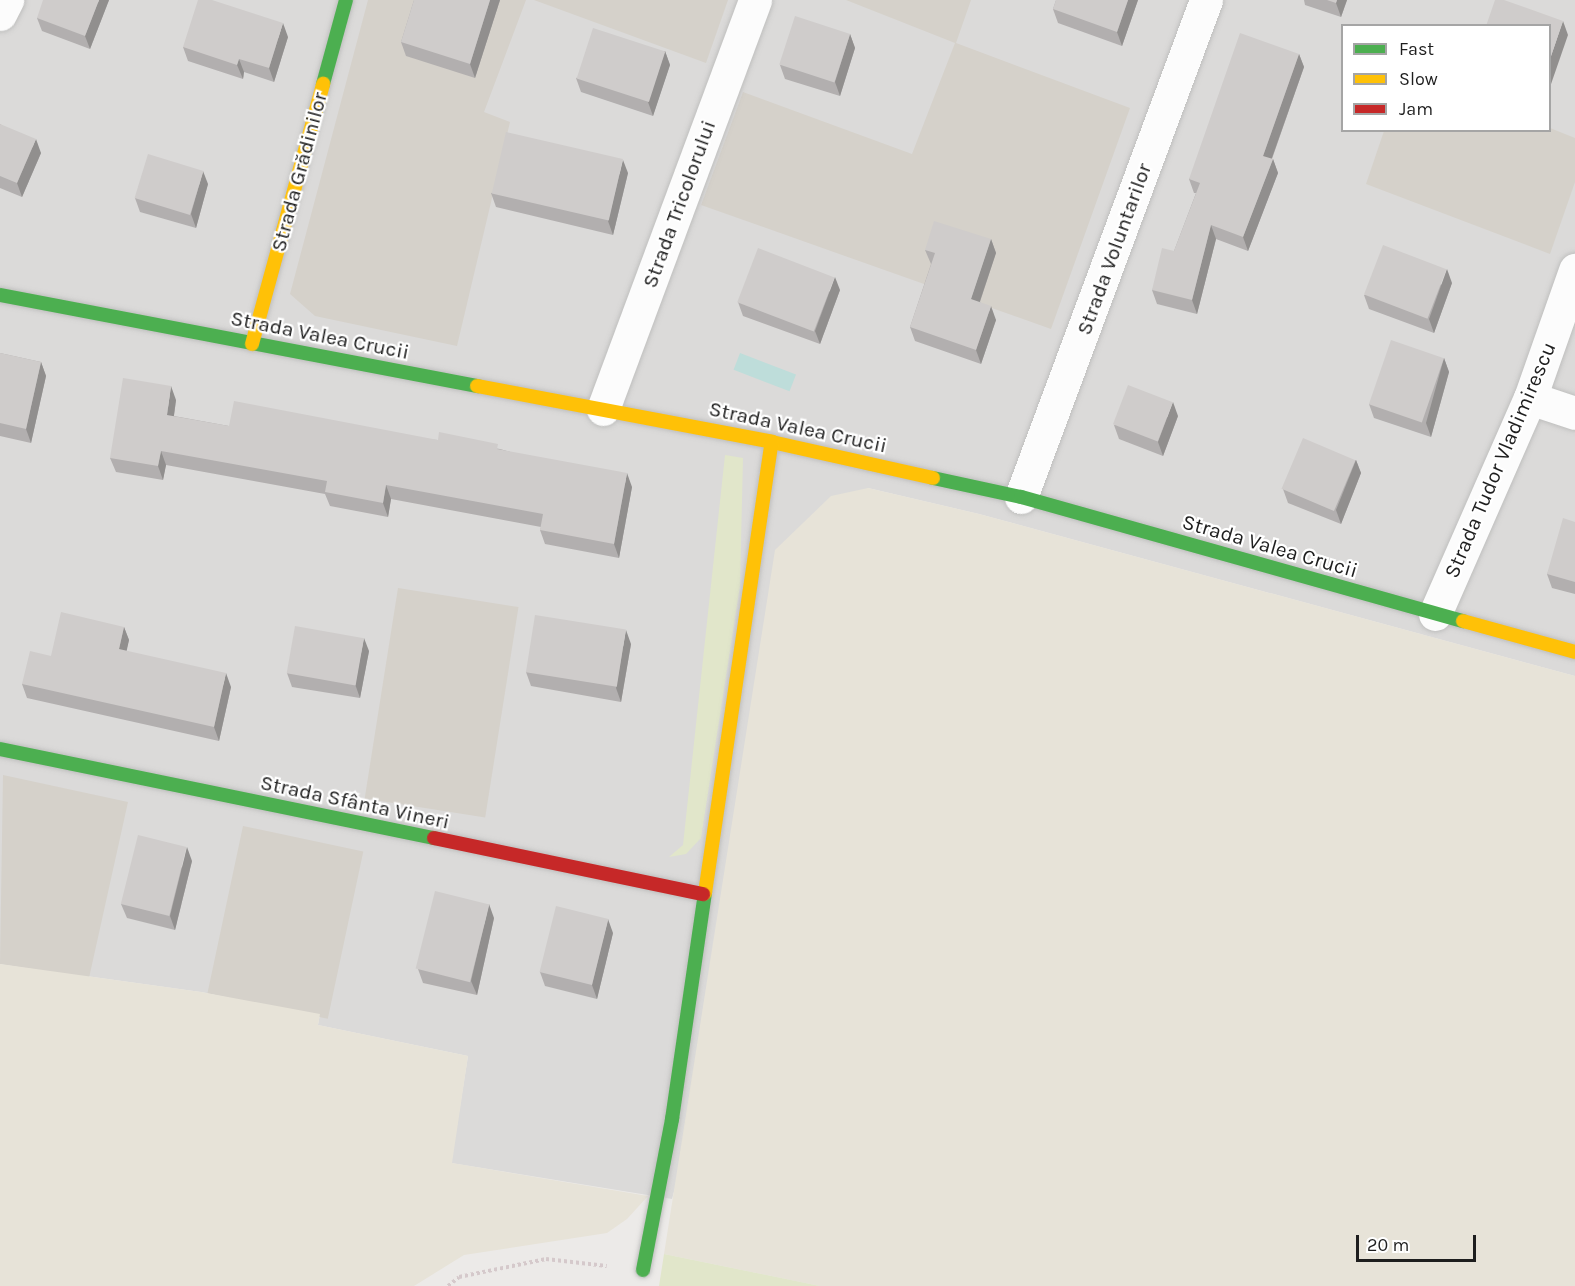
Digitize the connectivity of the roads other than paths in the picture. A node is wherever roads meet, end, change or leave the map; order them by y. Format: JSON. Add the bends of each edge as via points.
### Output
{"nodes":[{"id":1,"x":7,"y":0,"type":"edge"},
{"id":2,"x":346,"y":0,"type":"edge"},
{"id":3,"x":755,"y":0,"type":"edge"},
{"id":4,"x":1206,"y":0,"type":"edge"},
{"id":5,"x":0,"y":14,"type":"edge"},
{"id":6,"x":1575,"y":270,"type":"edge"},
{"id":7,"x":0,"y":296,"type":"edge"},
{"id":8,"x":252,"y":344,"type":"junction"},
{"id":9,"x":1530,"y":398,"type":"junction"},
{"id":10,"x":603,"y":409,"type":"junction"},
{"id":11,"x":1575,"y":413,"type":"edge"},
{"id":12,"x":772,"y":442,"type":"junction"},
{"id":13,"x":1021,"y":497,"type":"junction"},
{"id":14,"x":1435,"y":614,"type":"junction"},
{"id":15,"x":1575,"y":652,"type":"edge"},
{"id":16,"x":0,"y":749,"type":"edge"},
{"id":17,"x":703,"y":894,"type":"junction"},
{"id":18,"x":643,"y":1270,"type":"road end"}],
"edges":[{"from":1,"to":5,"type":"street"},
{"from":2,"to":8,"type":"street","name":"Strada Grădinilor"},
{"from":3,"to":10,"type":"street","name":"Strada Tricolorului"},
{"from":4,"to":13,"type":"street","name":"Strada Voluntarilor"},
{"from":6,"to":9,"type":"street","name":"Strada Tudor Vladimirescu"},
{"from":7,"to":8,"type":"street","name":"Strada Valea Crucii"},
{"from":8,"to":10,"type":"street","name":"Strada Valea Crucii"},
{"from":9,"to":11,"type":"street"},
{"from":9,"to":14,"type":"street","name":"Strada Tudor Vladimirescu"},
{"from":10,"to":12,"type":"street","name":"Strada Valea Crucii"},
{"from":12,"to":13,"type":"street","name":"Strada Valea Crucii"},
{"from":12,"to":17,"type":"street"},
{"from":13,"to":14,"type":"street","name":"Strada Valea Crucii"},
{"from":14,"to":15,"type":"street","name":"Strada Valea Crucii"},
{"from":16,"to":17,"type":"street","name":"Strada Sfânta Vineri"},
{"from":17,"to":18,"type":"street","via":[[672,1119]]}]}
